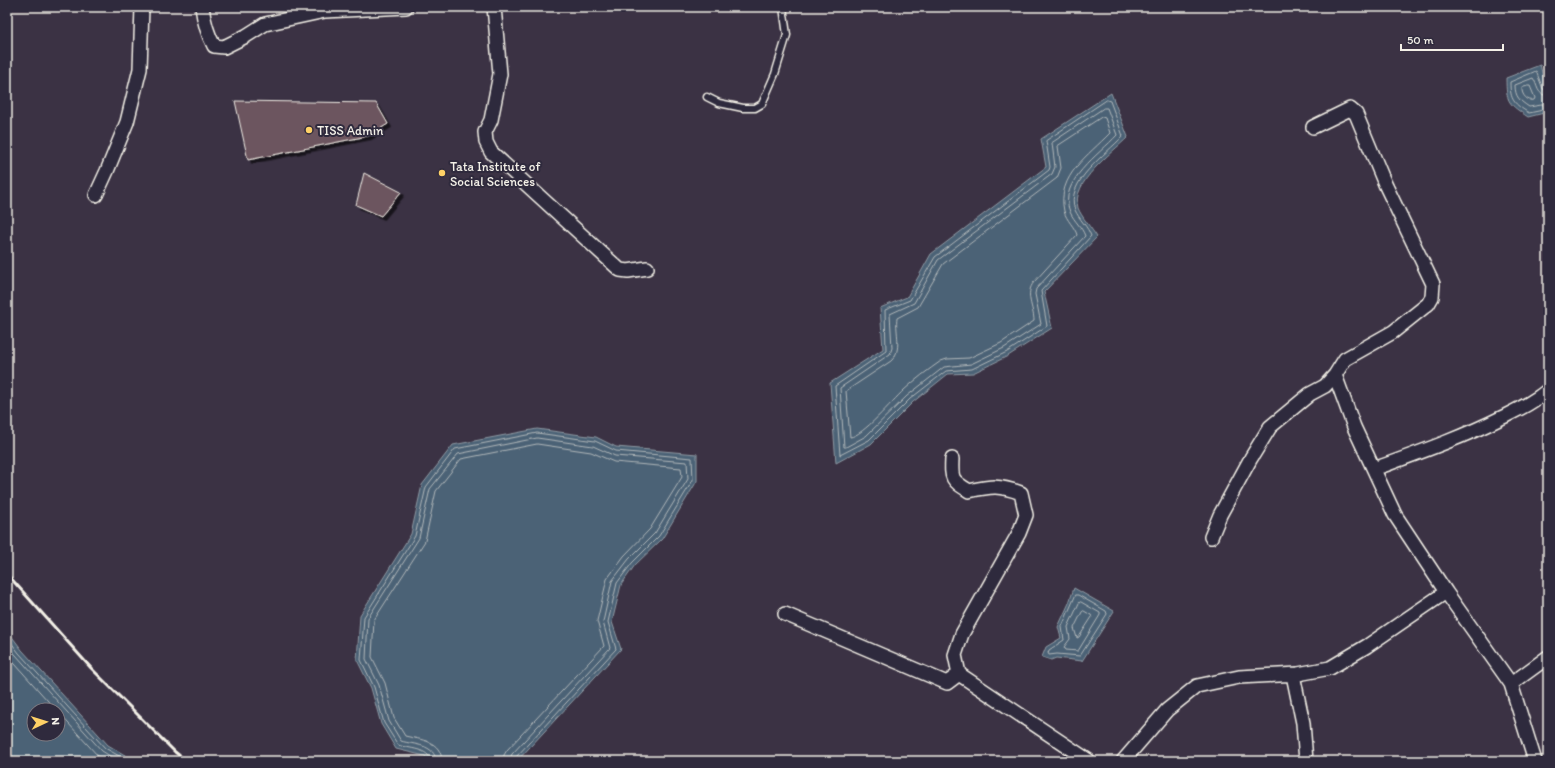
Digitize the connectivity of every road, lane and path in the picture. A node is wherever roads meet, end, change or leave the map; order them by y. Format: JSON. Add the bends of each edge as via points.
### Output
{"nodes":[{"id":1,"x":142,"y":7,"type":"edge"},
{"id":2,"x":202,"y":7,"type":"edge"},
{"id":3,"x":406,"y":7,"type":"edge"},
{"id":4,"x":494,"y":7,"type":"edge"},
{"id":5,"x":783,"y":7,"type":"edge"},
{"id":6,"x":707,"y":97,"type":"dead end"},
{"id":7,"x":1313,"y":127,"type":"dead end"},
{"id":8,"x":96,"y":195,"type":"dead end"},
{"id":9,"x":647,"y":268,"type":"dead end"},
{"id":10,"x":1335,"y":375,"type":"junction"},
{"id":11,"x":1548,"y":390,"type":"edge"},
{"id":12,"x":952,"y":459,"type":"dead end"},
{"id":13,"x":1374,"y":469,"type":"junction"},
{"id":14,"x":1211,"y":537,"type":"dead end"},
{"id":15,"x":1446,"y":592,"type":"junction"},
{"id":16,"x":785,"y":614,"type":"dead end"},
{"id":17,"x":1548,"y":657,"type":"edge"},
{"id":18,"x":959,"y":674,"type":"junction"},
{"id":19,"x":1293,"y":675,"type":"junction"},
{"id":20,"x":1511,"y":684,"type":"junction"},
{"id":21,"x":1089,"y":761,"type":"edge"},
{"id":22,"x":1123,"y":761,"type":"edge"},
{"id":23,"x":1306,"y":761,"type":"edge"},
{"id":24,"x":1535,"y":761,"type":"edge"}],
"edges":[{"from":1,"to":8,"type":"street","via":[[140,69],[127,122]]},
{"from":2,"to":3,"type":"street","via":[[208,36],[214,46],[224,47],[265,24],[325,11]]},
{"from":4,"to":9,"type":"street","via":[[500,74],[491,120],[485,132],[491,152],[620,270]]},
{"from":5,"to":6,"type":"lane","via":[[787,36],[762,104],[754,108],[743,108],[719,103]]},
{"from":7,"to":10,"type":"street","via":[[1350,109],[1356,114],[1385,184],[1433,284],[1432,297],[1428,304],[1392,332],[1345,359]]},
{"from":10,"to":13,"type":"street","via":[[1354,427]]},
{"from":10,"to":14,"type":"street","via":[[1325,386],[1310,394],[1270,426],[1220,515]]},
{"from":11,"to":13,"type":"street","via":[[1537,400],[1475,431]]},
{"from":12,"to":18,"type":"street","via":[[951,474],[955,482],[969,490],[991,486],[1021,493],[1026,515],[962,634],[955,655]]},
{"from":13,"to":15,"type":"street","via":[[1395,515]]},
{"from":15,"to":19,"type":"street","via":[[1330,668]]},
{"from":15,"to":20,"type":"street"},
{"from":16,"to":18,"type":"street","via":[[947,683]]},
{"from":17,"to":20,"type":"street"},
{"from":18,"to":21,"type":"street"},
{"from":19,"to":22,"type":"street","via":[[1239,677],[1197,686],[1167,710]]},
{"from":19,"to":23,"type":"street"},
{"from":20,"to":24,"type":"street"}]}
